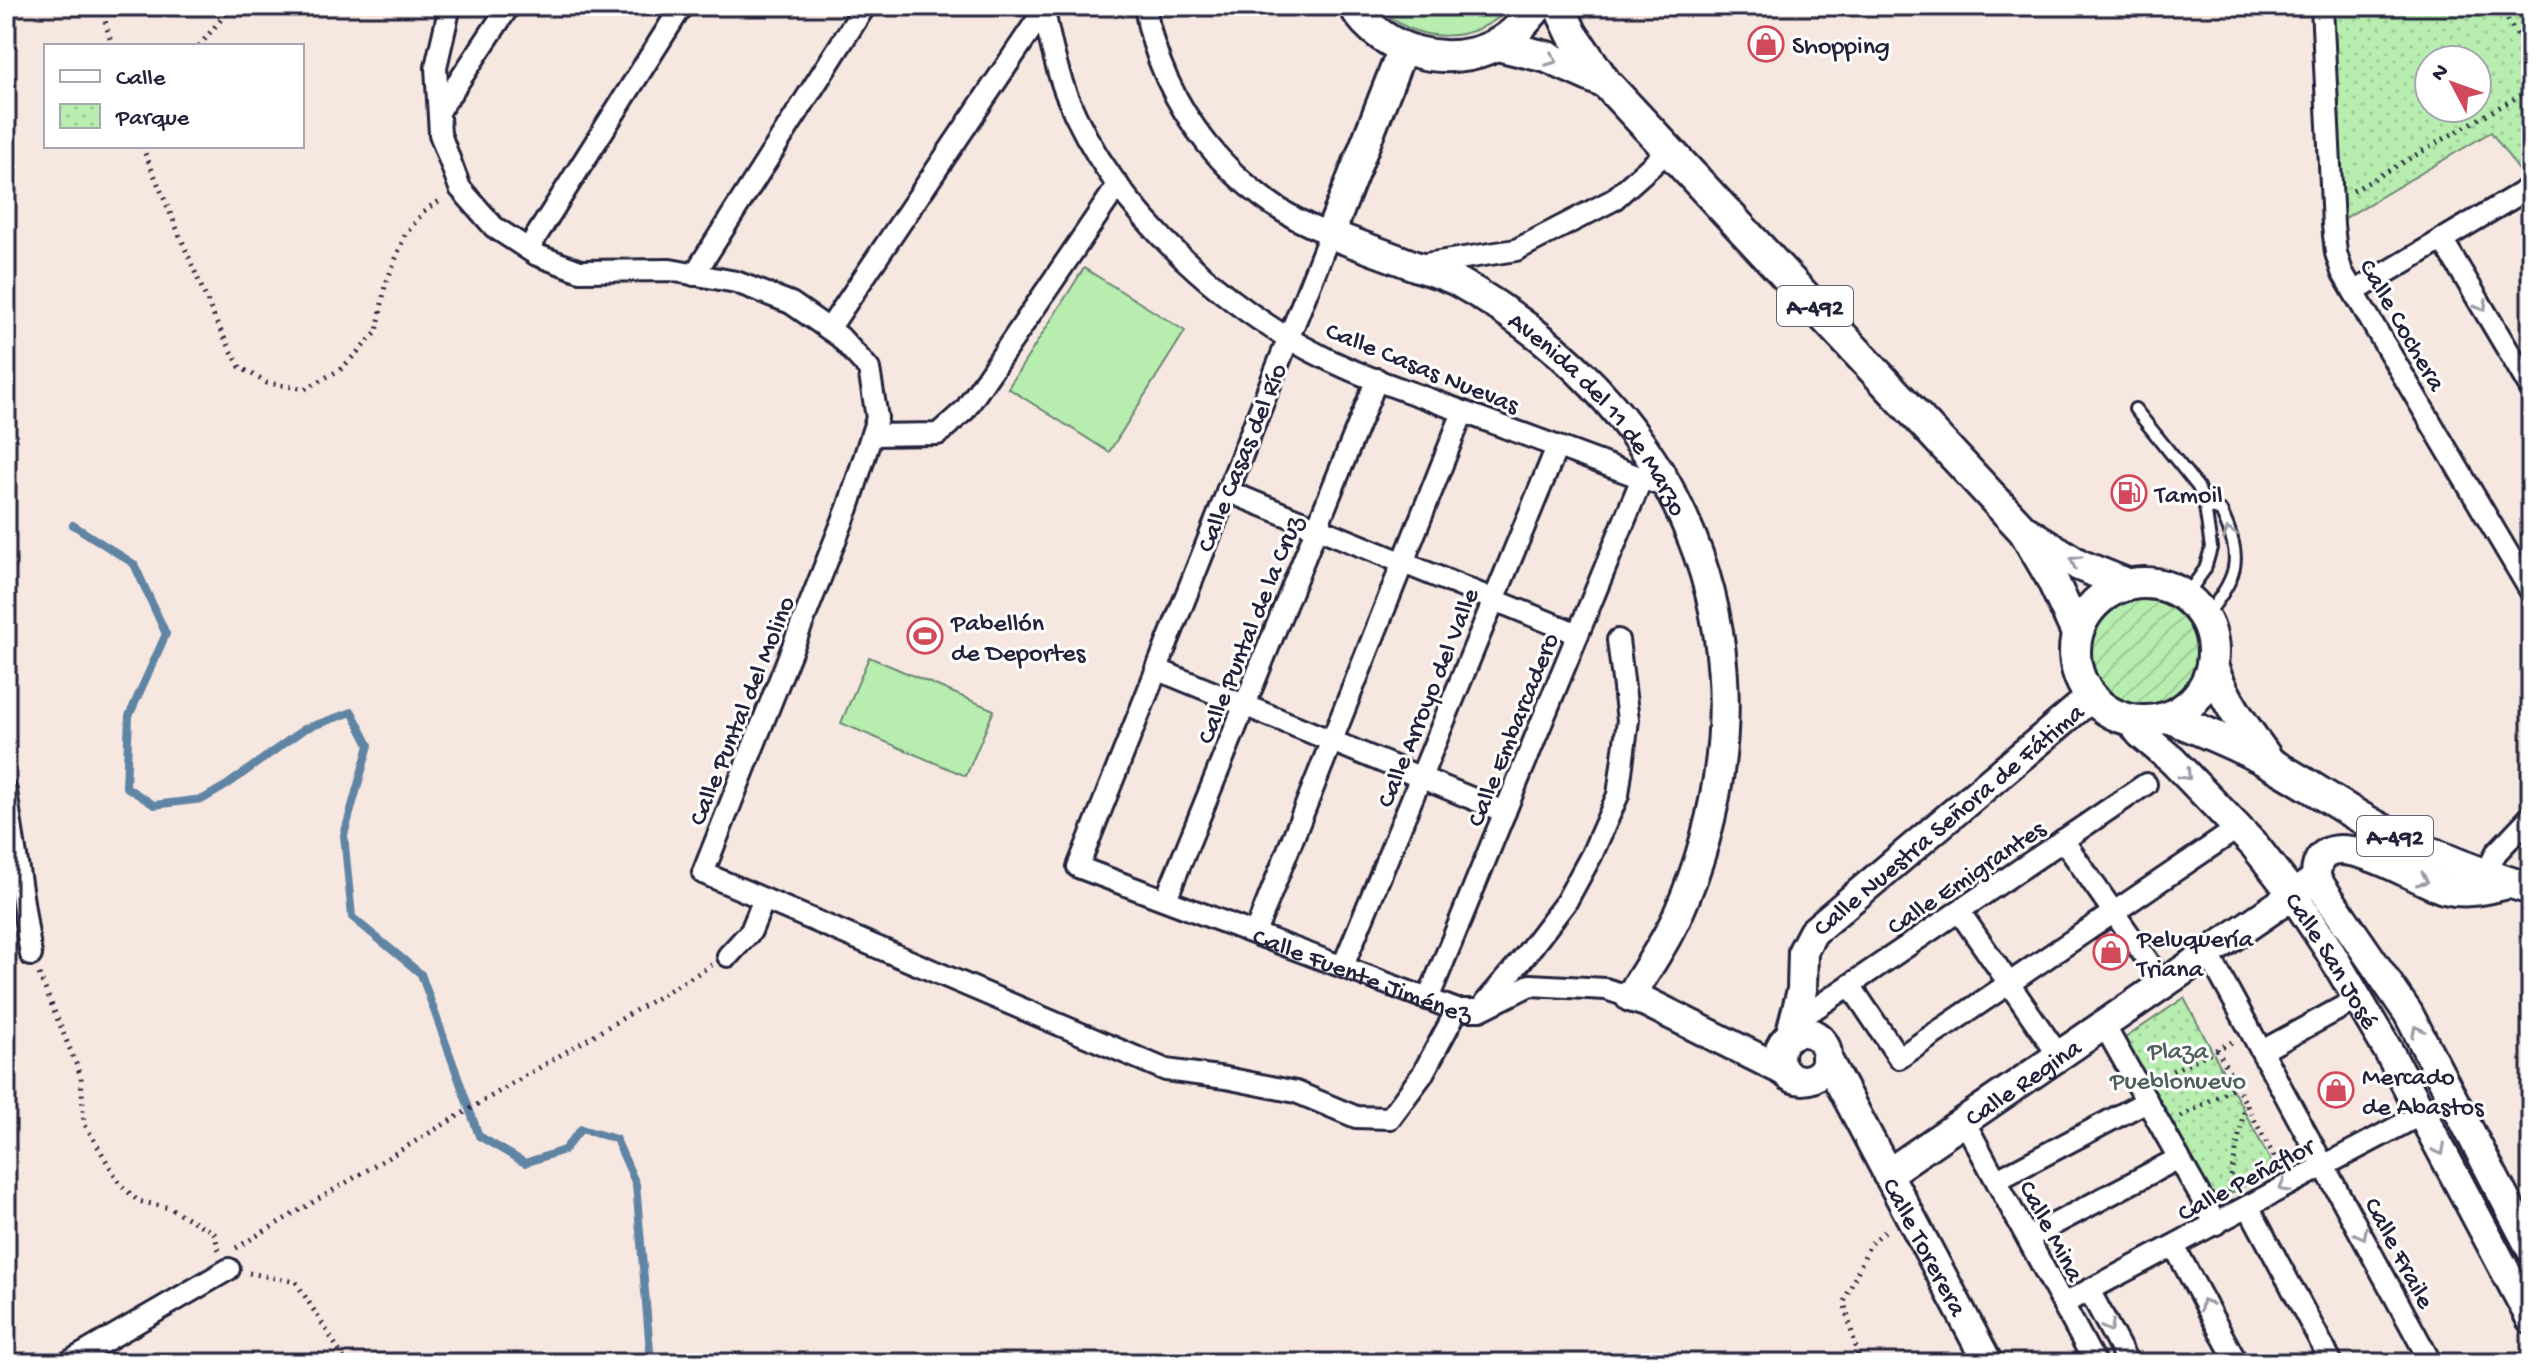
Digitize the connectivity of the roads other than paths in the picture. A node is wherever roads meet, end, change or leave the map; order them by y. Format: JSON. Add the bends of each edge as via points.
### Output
{"nodes":[{"id":1,"x":450,"y":6,"type":"edge"},
{"id":2,"x":509,"y":6,"type":"edge"},
{"id":3,"x":682,"y":6,"type":"edge"},
{"id":4,"x":865,"y":6,"type":"edge"},
{"id":5,"x":1145,"y":6,"type":"edge"},
{"id":6,"x":1354,"y":6,"type":"edge"},
{"id":7,"x":1538,"y":6,"type":"edge"},
{"id":8,"x":1559,"y":6,"type":"edge"},
{"id":9,"x":2322,"y":6,"type":"edge"},
{"id":10,"x":1043,"y":8,"type":"edge"},
{"id":11,"x":1497,"y":45,"type":"junction"},
{"id":12,"x":1403,"y":48,"type":"junction"},
{"id":13,"x":1605,"y":82,"type":"junction"},
{"id":14,"x":439,"y":111,"type":"junction"},
{"id":15,"x":1669,"y":150,"type":"junction"},
{"id":16,"x":1118,"y":185,"type":"junction"},
{"id":17,"x":2529,"y":193,"type":"edge"},
{"id":18,"x":1330,"y":234,"type":"junction"},
{"id":19,"x":2442,"y":239,"type":"junction"},
{"id":20,"x":528,"y":249,"type":"junction"},
{"id":21,"x":1415,"y":266,"type":"junction"},
{"id":22,"x":694,"y":275,"type":"junction"},
{"id":23,"x":2354,"y":292,"type":"junction"},
{"id":24,"x":829,"y":329,"type":"junction"},
{"id":25,"x":1288,"y":336,"type":"junction"},
{"id":26,"x":1377,"y":379,"type":"junction"},
{"id":27,"x":2531,"y":389,"type":"edge"},
{"id":28,"x":2135,"y":409,"type":"dead end"},
{"id":29,"x":1463,"y":412,"type":"junction"},
{"id":30,"x":872,"y":435,"type":"junction"},
{"id":31,"x":1557,"y":447,"type":"junction"},
{"id":32,"x":1642,"y":478,"type":"junction"},
{"id":33,"x":1669,"y":488,"type":"junction"},
{"id":34,"x":1227,"y":491,"type":"junction"},
{"id":35,"x":2205,"y":506,"type":"junction"},
{"id":36,"x":1317,"y":527,"type":"junction"},
{"id":37,"x":2024,"y":531,"type":"junction"},
{"id":38,"x":1403,"y":563,"type":"junction"},
{"id":39,"x":2129,"y":585,"type":"junction"},
{"id":40,"x":2531,"y":592,"type":"edge"},
{"id":41,"x":1494,"y":600,"type":"junction"},
{"id":42,"x":2195,"y":608,"type":"junction"},
{"id":43,"x":2077,"y":633,"type":"junction"},
{"id":44,"x":1578,"y":634,"type":"junction"},
{"id":45,"x":1618,"y":640,"type":"dead end"},
{"id":46,"x":2212,"y":666,"type":"junction"},
{"id":47,"x":1156,"y":669,"type":"junction"},
{"id":48,"x":2091,"y":697,"type":"junction"},
{"id":49,"x":1245,"y":706,"type":"junction"},
{"id":50,"x":2168,"y":717,"type":"junction"},
{"id":51,"x":2130,"y":720,"type":"junction"},
{"id":52,"x":1332,"y":742,"type":"junction"},
{"id":53,"x":2270,"y":762,"type":"junction"},
{"id":54,"x":1421,"y":778,"type":"junction"},
{"id":55,"x":2146,"y":784,"type":"dead end"},
{"id":56,"x":6,"y":791,"type":"edge"},
{"id":57,"x":1505,"y":812,"type":"junction"},
{"id":58,"x":2531,"y":816,"type":"edge"},
{"id":59,"x":2238,"y":828,"type":"junction"},
{"id":60,"x":10,"y":838,"type":"edge"},
{"id":61,"x":2063,"y":840,"type":"junction"},
{"id":62,"x":1078,"y":867,"type":"joint"},
{"id":63,"x":2510,"y":882,"type":"edge"},
{"id":64,"x":2304,"y":887,"type":"junction"},
{"id":65,"x":764,"y":899,"type":"junction"},
{"id":66,"x":1166,"y":899,"type":"junction"},
{"id":67,"x":1959,"y":911,"type":"junction"},
{"id":68,"x":2114,"y":912,"type":"junction"},
{"id":69,"x":1255,"y":933,"type":"junction"},
{"id":70,"x":2208,"y":953,"type":"junction"},
{"id":71,"x":31,"y":955,"type":"road end"},
{"id":72,"x":728,"y":956,"type":"road end"},
{"id":73,"x":1343,"y":966,"type":"junction"},
{"id":74,"x":2009,"y":983,"type":"junction"},
{"id":75,"x":2164,"y":984,"type":"junction"},
{"id":76,"x":1850,"y":985,"type":"junction"},
{"id":77,"x":1630,"y":997,"type":"junction"},
{"id":78,"x":2359,"y":998,"type":"junction"},
{"id":79,"x":1428,"y":999,"type":"junction"},
{"id":80,"x":1457,"y":1010,"type":"junction"},
{"id":81,"x":1480,"y":1010,"type":"junction"},
{"id":82,"x":2104,"y":1025,"type":"junction"},
{"id":83,"x":1805,"y":1028,"type":"junction"},
{"id":84,"x":1737,"y":1047,"type":"junction"},
{"id":85,"x":2262,"y":1051,"type":"junction"},
{"id":86,"x":2059,"y":1056,"type":"junction"},
{"id":87,"x":1793,"y":1076,"type":"junction"},
{"id":88,"x":2143,"y":1094,"type":"junction"},
{"id":89,"x":2452,"y":1098,"type":"junction"},
{"id":90,"x":2421,"y":1115,"type":"junction"},
{"id":91,"x":1964,"y":1121,"type":"junction"},
{"id":92,"x":1863,"y":1129,"type":"junction"},
{"id":93,"x":2179,"y":1158,"type":"junction"},
{"id":94,"x":2325,"y":1166,"type":"junction"},
{"id":95,"x":1887,"y":1174,"type":"junction"},
{"id":96,"x":1997,"y":1180,"type":"junction"},
{"id":97,"x":2248,"y":1206,"type":"junction"},
{"id":98,"x":2219,"y":1222,"type":"junction"},
{"id":99,"x":2028,"y":1238,"type":"junction"},
{"id":100,"x":2174,"y":1246,"type":"junction"},
{"id":101,"x":2531,"y":1249,"type":"edge"},
{"id":102,"x":226,"y":1263,"type":"road end"},
{"id":103,"x":2089,"y":1290,"type":"junction"},
{"id":104,"x":2063,"y":1304,"type":"junction"},
{"id":105,"x":2531,"y":1319,"type":"edge"},
{"id":106,"x":67,"y":1363,"type":"edge"},
{"id":107,"x":1988,"y":1363,"type":"edge"},
{"id":108,"x":2095,"y":1363,"type":"edge"},
{"id":109,"x":2128,"y":1363,"type":"edge"},
{"id":110,"x":2237,"y":1363,"type":"edge"},
{"id":111,"x":2332,"y":1363,"type":"edge"},
{"id":112,"x":2431,"y":1363,"type":"edge"}],
"edges":[{"from":1,"to":14,"type":"street","name":"Calle Puntal del Molino","via":[[436,67]]},
{"from":2,"to":14,"type":"street"},
{"from":3,"to":20,"type":"street"},
{"from":4,"to":22,"type":"street"},
{"from":5,"to":18,"type":"street","name":"Avenida del 11 de Marzo","via":[[1149,33],[1177,102],[1215,154],[1259,195],[1307,226]]},
{"from":6,"to":12,"type":"main road","number":"A-492","via":[[1377,33]]},
{"from":7,"to":11,"type":"main road","number":"A-492","via":[[1522,27]]},
{"from":8,"to":13,"type":"main road","number":"A-492"},
{"from":9,"to":23,"type":"street","name":"Calle Cochera","via":[[2336,253]]},
{"from":10,"to":16,"type":"street","name":"Calle Casas Nuevas","via":[[1067,95]]},
{"from":10,"to":24,"type":"street"},
{"from":11,"to":12,"type":"main road","number":"A-492","via":[[1466,55],[1434,56]]},
{"from":11,"to":13,"type":"main road","number":"A-492","one_way":true,"via":[[1547,57]]},
{"from":12,"to":18,"type":"street","name":"Calle Casas del Río"},
{"from":13,"to":15,"type":"main road","number":"A-492"},
{"from":14,"to":20,"type":"street","name":"Calle Puntal del Molino","via":[[440,134],[460,188],[494,227]]},
{"from":15,"to":21,"type":"street","via":[[1613,200],[1516,250]]},
{"from":15,"to":37,"type":"main road","number":"A-492"},
{"from":16,"to":25,"type":"street","name":"Calle Casas Nuevas","via":[[1170,245],[1238,303]]},
{"from":16,"to":30,"type":"street","via":[[965,410],[938,434]]},
{"from":17,"to":19,"type":"street"},
{"from":18,"to":21,"type":"street","name":"Avenida del 11 de Marzo"},
{"from":18,"to":25,"type":"street","name":"Calle Casas del Río"},
{"from":19,"to":23,"type":"street"},
{"from":19,"to":27,"type":"street","one_way":true},
{"from":20,"to":22,"type":"street","name":"Calle Puntal del Molino","via":[[580,271],[670,270]]},
{"from":21,"to":33,"type":"street","name":"Avenida del 11 de Marzo","via":[[1457,281],[1564,355],[1616,409]]},
{"from":22,"to":24,"type":"street","name":"Calle Puntal del Molino","via":[[736,282],[791,303]]},
{"from":23,"to":40,"type":"street","name":"Calle Cochera"},
{"from":24,"to":30,"type":"street","name":"Calle Puntal del Molino","via":[[869,369],[877,418]]},
{"from":25,"to":26,"type":"street","name":"Calle Casas Nuevas"},
{"from":25,"to":34,"type":"street","name":"Calle Casas del Río"},
{"from":26,"to":29,"type":"street","name":"Calle Casas Nuevas"},
{"from":26,"to":36,"type":"street","name":"Calle Puntal de la Cruz"},
{"from":28,"to":35,"type":"lane","via":[[2198,487]]},
{"from":29,"to":31,"type":"street","name":"Calle Casas Nuevas"},
{"from":29,"to":38,"type":"street"},
{"from":30,"to":65,"type":"street","name":"Calle Puntal del Molino","via":[[703,873]]},
{"from":31,"to":32,"type":"street","name":"Calle Casas Nuevas"},
{"from":31,"to":41,"type":"street","name":"Calle Arroyo del Valle"},
{"from":32,"to":33,"type":"street","name":"Calle Casas Nuevas"},
{"from":32,"to":44,"type":"street","name":"Calle Embarcadero"},
{"from":33,"to":77,"type":"street","name":"Avenida del 11 de Marzo","via":[[1697,547],[1717,616],[1725,692],[1720,762],[1705,840],[1675,920]]},
{"from":34,"to":36,"type":"street"},
{"from":34,"to":47,"type":"street","name":"Calle Casas del Río"},
{"from":35,"to":42,"type":"lane","via":[[2211,548]]},
{"from":42,"to":35,"type":"lane","one_way":true,"via":[[2225,592],[2237,561],[2221,511]]},
{"from":36,"to":38,"type":"street"},
{"from":36,"to":49,"type":"street","name":"Calle Puntal de la Cruz"},
{"from":39,"to":37,"type":"main road","number":"A-492","one_way":true,"via":[[2079,565]]},
{"from":37,"to":43,"type":"main road","number":"A-492"},
{"from":38,"to":41,"type":"street"},
{"from":38,"to":52,"type":"street"},
{"from":39,"to":42,"type":"main road","number":"A-492","via":[[2158,584]]},
{"from":39,"to":43,"type":"main road","via":[[2097,602]]},
{"from":41,"to":44,"type":"street"},
{"from":41,"to":54,"type":"street","name":"Calle Arroyo del Valle"},
{"from":42,"to":46,"type":"main road","number":"A-492","via":[[2212,642]]},
{"from":43,"to":48,"type":"main road","number":"A-492","via":[[2076,667]]},
{"from":44,"to":57,"type":"street","name":"Calle Embarcadero"},
{"from":45,"to":81,"type":"street","via":[[1628,720],[1618,795],[1566,902]]},
{"from":46,"to":50,"type":"main road","via":[[2196,696]]},
{"from":46,"to":53,"type":"main road","number":"A-492","via":[[2238,718]]},
{"from":47,"to":49,"type":"street"},
{"from":47,"to":62,"type":"street","name":"Calle Casas del Río"},
{"from":48,"to":51,"type":"main road","via":[[2115,716]]},
{"from":48,"to":83,"type":"street","name":"Calle Nuestra Señora de Fátima","via":[[1813,932],[1803,951]]},
{"from":49,"to":52,"type":"street"},
{"from":49,"to":66,"type":"street","name":"Calle Puntal de la Cruz"},
{"from":50,"to":51,"type":"main road","number":"A-492"},
{"from":50,"to":53,"type":"main road","number":"A-492"},
{"from":51,"to":59,"type":"street","name":"Calle San José","one_way":true},
{"from":52,"to":54,"type":"street"},
{"from":52,"to":69,"type":"street"},
{"from":53,"to":63,"type":"main road","number":"A-492","via":[[2390,834]]},
{"from":54,"to":57,"type":"street"},
{"from":54,"to":73,"type":"street","name":"Calle Arroyo del Valle"},
{"from":55,"to":61,"type":"street","name":"Calle Emigrantes"},
{"from":56,"to":60,"type":"street"},
{"from":57,"to":79,"type":"street","name":"Calle Embarcadero"},
{"from":58,"to":63,"type":"street","via":[[2496,853]]},
{"from":59,"to":64,"type":"street","name":"Calle San José"},
{"from":59,"to":68,"type":"street"},
{"from":60,"to":71,"type":"street"},
{"from":61,"to":67,"type":"street","name":"Calle Emigrantes"},
{"from":61,"to":68,"type":"street"},
{"from":62,"to":66,"type":"street","name":"Calle Fuente Jiménez"},
{"from":64,"to":63,"type":"street","one_way":true,"via":[[2325,854],[2334,850],[2363,853],[2444,889],[2472,893]]},
{"from":64,"to":70,"type":"street","name":"Calle Regina"},
{"from":64,"to":78,"type":"street","name":"Calle San José"},
{"from":89,"to":64,"type":"street","name":"Calle San José","one_way":true,"via":[[2408,1013]]},
{"from":65,"to":72,"type":"street","via":[[751,931]]},
{"from":65,"to":80,"type":"street","name":"Calle Puntal del Molino","via":[[1166,1070],[1296,1092],[1356,1117],[1390,1118],[1422,1075]]},
{"from":66,"to":69,"type":"street","name":"Calle Fuente Jiménez"},
{"from":67,"to":74,"type":"street"},
{"from":67,"to":76,"type":"street","name":"Calle Emigrantes"},
{"from":68,"to":74,"type":"street"},
{"from":68,"to":75,"type":"street"},
{"from":69,"to":73,"type":"street","name":"Calle Fuente Jiménez"},
{"from":70,"to":75,"type":"street","name":"Calle Regina"},
{"from":70,"to":85,"type":"street","name":"Calle Fraile"},
{"from":73,"to":79,"type":"street","name":"Calle Fuente Jiménez"},
{"from":74,"to":76,"type":"street","via":[[1899,1058]]},
{"from":74,"to":86,"type":"street"},
{"from":75,"to":82,"type":"street","name":"Calle Regina"},
{"from":76,"to":83,"type":"street","name":"Calle Emigrantes"},
{"from":77,"to":81,"type":"street","name":"Calle Fuente Jiménez","via":[[1606,989],[1530,985]]},
{"from":77,"to":84,"type":"street","name":"Calle Fuente Jiménez"},
{"from":78,"to":85,"type":"street"},
{"from":78,"to":90,"type":"street","name":"Calle San José"},
{"from":79,"to":80,"type":"street","name":"Calle Fuente Jiménez"},
{"from":80,"to":81,"type":"street","name":"Calle Fuente Jiménez"},
{"from":82,"to":86,"type":"street","name":"Calle Regina"},
{"from":82,"to":88,"type":"street"},
{"from":83,"to":84,"type":"street","via":[[1748,1049]]},
{"from":83,"to":87,"type":"street","name":"Calle Nuestra Señora de Fátima","via":[[1779,1057]]},
{"from":83,"to":87,"type":"street","via":[[1822,1070],[1817,1076]]},
{"from":83,"to":92,"type":"street","name":"Calle Torerera"},
{"from":84,"to":87,"type":"street","name":"Calle Fuente Jiménez"},
{"from":85,"to":94,"type":"street","name":"Calle Fraile"},
{"from":86,"to":91,"type":"street","name":"Calle Regina"},
{"from":87,"to":92,"type":"street","name":"Calle Torerera"},
{"from":88,"to":93,"type":"street"},
{"from":88,"to":96,"type":"street"},
{"from":89,"to":90,"type":"street","name":"Calle Peñaflor"},
{"from":89,"to":101,"type":"street","name":"Calle San José"},
{"from":90,"to":94,"type":"street","name":"Calle Peñaflor"},
{"from":90,"to":105,"type":"street","name":"Calle San José","one_way":true},
{"from":91,"to":95,"type":"street","name":"Calle Regina"},
{"from":91,"to":96,"type":"street","name":"Calle Mina"},
{"from":92,"to":95,"type":"street","name":"Calle Torerera"},
{"from":93,"to":98,"type":"street"},
{"from":93,"to":99,"type":"street"},
{"from":94,"to":97,"type":"street","name":"Calle Peñaflor","one_way":true},
{"from":94,"to":112,"type":"street","name":"Calle Fraile","one_way":true},
{"from":95,"to":107,"type":"street","name":"Calle Torerera"},
{"from":96,"to":99,"type":"street","name":"Calle Mina"},
{"from":97,"to":98,"type":"street","name":"Calle Peñaflor"},
{"from":97,"to":111,"type":"street"},
{"from":98,"to":100,"type":"street","name":"Calle Peñaflor"},
{"from":99,"to":104,"type":"street","name":"Calle Mina"},
{"from":100,"to":103,"type":"street","name":"Calle Peñaflor"},
{"from":110,"to":100,"type":"street","one_way":true},
{"from":102,"to":106,"type":"street"},
{"from":103,"to":104,"type":"street","name":"Calle Peñaflor"},
{"from":103,"to":109,"type":"street","name":"Calle Mina","one_way":true},
{"from":104,"to":108,"type":"street","name":"Calle Mina"}]}
